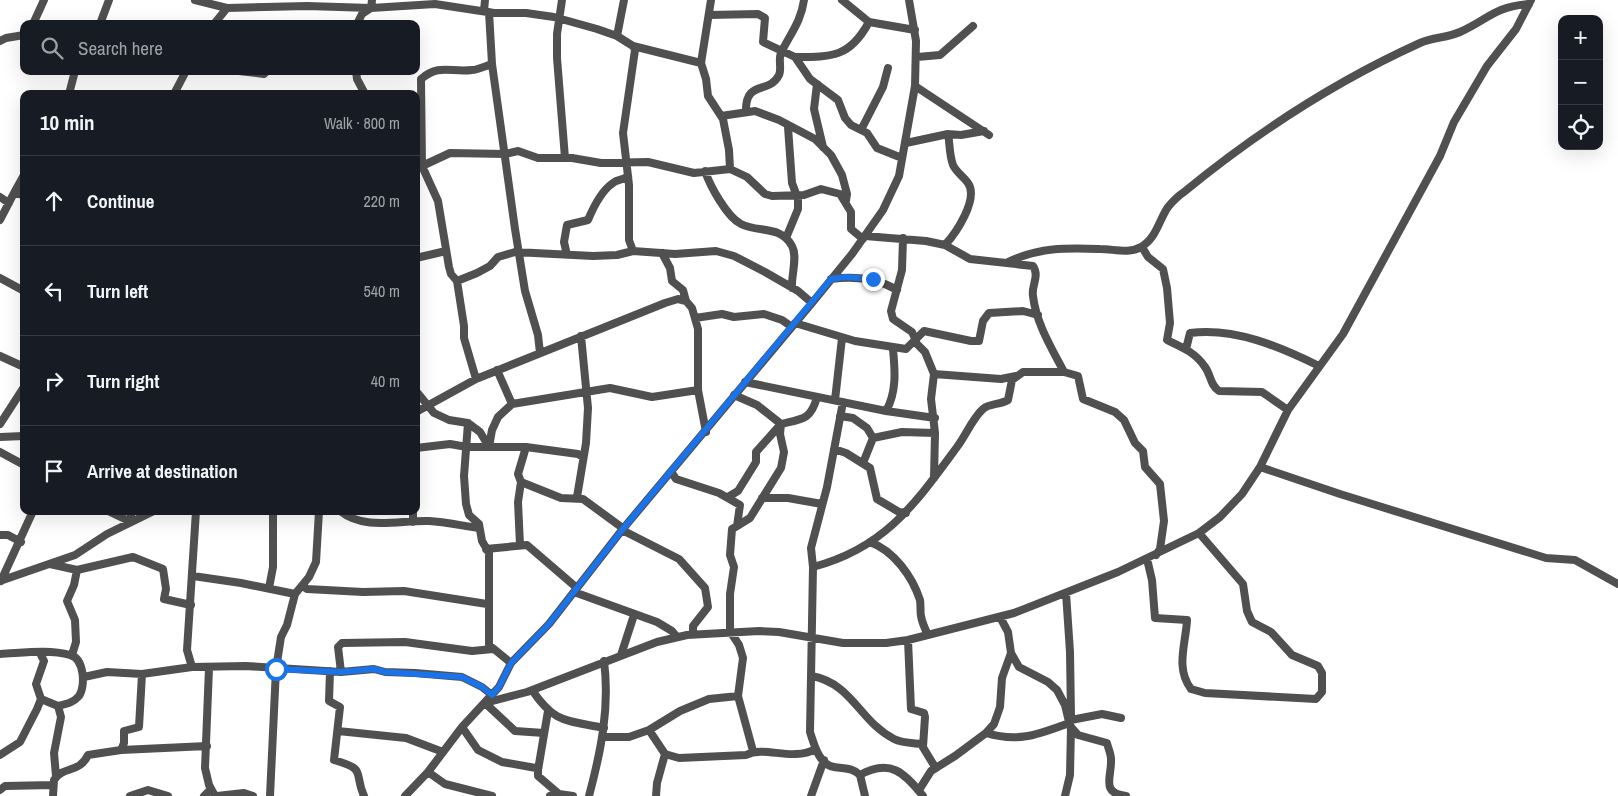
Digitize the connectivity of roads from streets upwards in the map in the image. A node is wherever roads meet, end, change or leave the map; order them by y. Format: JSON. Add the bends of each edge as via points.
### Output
{"nodes":[{"id":1,"x":44,"y":0,"type":"edge"},
{"id":2,"x":109,"y":0,"type":"edge"},
{"id":3,"x":195,"y":0,"type":"edge"},
{"id":4,"x":485,"y":0,"type":"edge"},
{"id":5,"x":562,"y":0,"type":"edge"},
{"id":6,"x":624,"y":0,"type":"edge"},
{"id":7,"x":711,"y":0,"type":"edge"},
{"id":8,"x":804,"y":0,"type":"edge"},
{"id":9,"x":842,"y":0,"type":"edge"},
{"id":10,"x":208,"y":1,"type":"edge"},
{"id":11,"x":909,"y":1,"type":"edge"},
{"id":12,"x":425,"y":2,"type":"edge"},
{"id":13,"x":1530,"y":2,"type":"edge"},
{"id":14,"x":258,"y":3,"type":"edge"},
{"id":15,"x":371,"y":4,"type":"edge"},
{"id":16,"x":227,"y":8,"type":"junction"},
{"id":17,"x":487,"y":11,"type":"junction"},
{"id":18,"x":709,"y":15,"type":"junction"},
{"id":19,"x":560,"y":18,"type":"junction"},
{"id":20,"x":35,"y":20,"type":"edge"},
{"id":21,"x":102,"y":20,"type":"edge"},
{"id":22,"x":217,"y":20,"type":"edge"},
{"id":23,"x":359,"y":20,"type":"edge"},
{"id":24,"x":869,"y":22,"type":"junction"},
{"id":25,"x":973,"y":26,"type":"dead end"},
{"id":26,"x":915,"y":30,"type":"junction"},
{"id":27,"x":20,"y":36,"type":"edge"},
{"id":28,"x":617,"y":36,"type":"junction"},
{"id":29,"x":0,"y":41,"type":"edge"},
{"id":30,"x":633,"y":46,"type":"junction"},
{"id":31,"x":783,"y":50,"type":"junction"},
{"id":32,"x":795,"y":57,"type":"junction"},
{"id":33,"x":917,"y":57,"type":"junction"},
{"id":34,"x":701,"y":63,"type":"junction"},
{"id":35,"x":492,"y":64,"type":"junction"},
{"id":36,"x":888,"y":68,"type":"dead end"},
{"id":37,"x":75,"y":75,"type":"edge"},
{"id":38,"x":184,"y":75,"type":"edge"},
{"id":39,"x":356,"y":75,"type":"edge"},
{"id":40,"x":816,"y":84,"type":"junction"},
{"id":41,"x":915,"y":86,"type":"junction"},
{"id":42,"x":69,"y":90,"type":"edge"},
{"id":43,"x":176,"y":90,"type":"edge"},
{"id":44,"x":363,"y":90,"type":"edge"},
{"id":45,"x":746,"y":112,"type":"junction"},
{"id":46,"x":721,"y":116,"type":"junction"},
{"id":47,"x":420,"y":122,"type":"edge"},
{"id":48,"x":788,"y":127,"type":"junction"},
{"id":49,"x":861,"y":130,"type":"junction"},
{"id":50,"x":948,"y":134,"type":"junction"},
{"id":51,"x":906,"y":144,"type":"junction"},
{"id":52,"x":823,"y":147,"type":"junction"},
{"id":53,"x":504,"y":154,"type":"junction"},
{"id":54,"x":565,"y":158,"type":"junction"},
{"id":55,"x":902,"y":158,"type":"junction"},
{"id":56,"x":626,"y":162,"type":"junction"},
{"id":57,"x":420,"y":165,"type":"edge"},
{"id":58,"x":420,"y":167,"type":"edge"},
{"id":59,"x":730,"y":169,"type":"junction"},
{"id":60,"x":705,"y":171,"type":"junction"},
{"id":61,"x":628,"y":176,"type":"junction"},
{"id":62,"x":20,"y":182,"type":"edge"},
{"id":63,"x":14,"y":193,"type":"junction"},
{"id":64,"x":20,"y":194,"type":"edge"},
{"id":65,"x":796,"y":195,"type":"junction"},
{"id":66,"x":0,"y":197,"type":"edge"},
{"id":67,"x":846,"y":201,"type":"junction"},
{"id":68,"x":9,"y":203,"type":"junction"},
{"id":69,"x":0,"y":220,"type":"edge"},
{"id":70,"x":864,"y":237,"type":"junction"},
{"id":71,"x":786,"y":238,"type":"junction"},
{"id":72,"x":903,"y":238,"type":"junction"},
{"id":73,"x":945,"y":245,"type":"junction"},
{"id":74,"x":1142,"y":247,"type":"junction"},
{"id":75,"x":632,"y":251,"type":"junction"},
{"id":76,"x":1038,"y":251,"type":"junction"},
{"id":77,"x":446,"y":252,"type":"junction"},
{"id":78,"x":519,"y":252,"type":"junction"},
{"id":79,"x":662,"y":253,"type":"junction"},
{"id":80,"x":567,"y":255,"type":"junction"},
{"id":81,"x":420,"y":257,"type":"edge"},
{"id":82,"x":1008,"y":262,"type":"junction"},
{"id":83,"x":1033,"y":266,"type":"junction"},
{"id":84,"x":0,"y":278,"type":"edge"},
{"id":85,"x":831,"y":279,"type":"junction"},
{"id":86,"x":457,"y":281,"type":"junction"},
{"id":87,"x":792,"y":288,"type":"junction"},
{"id":88,"x":20,"y":289,"type":"edge"},
{"id":89,"x":897,"y":290,"type":"junction"},
{"id":90,"x":686,"y":300,"type":"junction"},
{"id":91,"x":812,"y":302,"type":"junction"},
{"id":92,"x":1038,"y":315,"type":"junction"},
{"id":93,"x":695,"y":318,"type":"junction"},
{"id":94,"x":794,"y":325,"type":"junction"},
{"id":95,"x":581,"y":336,"type":"junction"},
{"id":96,"x":842,"y":338,"type":"junction"},
{"id":97,"x":915,"y":341,"type":"junction"},
{"id":98,"x":893,"y":349,"type":"junction"},
{"id":99,"x":1186,"y":349,"type":"junction"},
{"id":100,"x":540,"y":352,"type":"junction"},
{"id":101,"x":0,"y":356,"type":"edge"},
{"id":102,"x":20,"y":364,"type":"edge"},
{"id":103,"x":1318,"y":366,"type":"junction"},
{"id":104,"x":497,"y":370,"type":"junction"},
{"id":105,"x":1064,"y":372,"type":"junction"},
{"id":106,"x":934,"y":374,"type":"junction"},
{"id":107,"x":1020,"y":375,"type":"junction"},
{"id":108,"x":476,"y":378,"type":"junction"},
{"id":109,"x":745,"y":382,"type":"junction"},
{"id":110,"x":586,"y":390,"type":"junction"},
{"id":111,"x":698,"y":390,"type":"junction"},
{"id":112,"x":20,"y":393,"type":"edge"},
{"id":113,"x":734,"y":395,"type":"junction"},
{"id":114,"x":420,"y":396,"type":"edge"},
{"id":115,"x":817,"y":397,"type":"junction"},
{"id":116,"x":839,"y":401,"type":"junction"},
{"id":117,"x":512,"y":404,"type":"junction"},
{"id":118,"x":428,"y":407,"type":"junction"},
{"id":119,"x":420,"y":410,"type":"edge"},
{"id":120,"x":1288,"y":410,"type":"junction"},
{"id":121,"x":886,"y":411,"type":"junction"},
{"id":122,"x":840,"y":416,"type":"junction"},
{"id":123,"x":935,"y":418,"type":"junction"},
{"id":124,"x":0,"y":424,"type":"edge"},
{"id":125,"x":468,"y":424,"type":"junction"},
{"id":126,"x":781,"y":424,"type":"junction"},
{"id":127,"x":706,"y":432,"type":"junction"},
{"id":128,"x":936,"y":433,"type":"junction"},
{"id":129,"x":20,"y":436,"type":"edge"},
{"id":130,"x":0,"y":437,"type":"edge"},
{"id":131,"x":873,"y":438,"type":"junction"},
{"id":132,"x":467,"y":447,"type":"junction"},
{"id":133,"x":489,"y":447,"type":"junction"},
{"id":134,"x":526,"y":447,"type":"junction"},
{"id":135,"x":420,"y":448,"type":"edge"},
{"id":136,"x":834,"y":449,"type":"junction"},
{"id":137,"x":0,"y":452,"type":"edge"},
{"id":138,"x":583,"y":457,"type":"junction"},
{"id":139,"x":20,"y":463,"type":"edge"},
{"id":140,"x":864,"y":463,"type":"junction"},
{"id":141,"x":1260,"y":467,"type":"junction"},
{"id":142,"x":672,"y":473,"type":"junction"},
{"id":143,"x":934,"y":478,"type":"junction"},
{"id":144,"x":521,"y":482,"type":"junction"},
{"id":145,"x":577,"y":497,"type":"junction"},
{"id":146,"x":728,"y":497,"type":"junction"},
{"id":147,"x":762,"y":498,"type":"junction"},
{"id":148,"x":822,"y":504,"type":"junction"},
{"id":149,"x":906,"y":513,"type":"junction"},
{"id":150,"x":31,"y":515,"type":"edge"},
{"id":151,"x":116,"y":515,"type":"edge"},
{"id":152,"x":131,"y":515,"type":"edge"},
{"id":153,"x":146,"y":515,"type":"edge"},
{"id":154,"x":196,"y":515,"type":"edge"},
{"id":155,"x":273,"y":515,"type":"edge"},
{"id":156,"x":319,"y":515,"type":"edge"},
{"id":157,"x":345,"y":515,"type":"edge"},
{"id":158,"x":413,"y":515,"type":"edge"},
{"id":159,"x":131,"y":522,"type":"junction"},
{"id":160,"x":413,"y":522,"type":"junction"},
{"id":161,"x":737,"y":526,"type":"junction"},
{"id":162,"x":479,"y":528,"type":"junction"},
{"id":163,"x":623,"y":529,"type":"junction"},
{"id":164,"x":1200,"y":533,"type":"junction"},
{"id":165,"x":0,"y":535,"type":"edge"},
{"id":166,"x":21,"y":542,"type":"junction"},
{"id":167,"x":870,"y":542,"type":"junction"},
{"id":168,"x":520,"y":545,"type":"junction"},
{"id":169,"x":486,"y":549,"type":"junction"},
{"id":170,"x":1156,"y":555,"type":"junction"},
{"id":171,"x":1147,"y":559,"type":"junction"},
{"id":172,"x":50,"y":564,"type":"junction"},
{"id":173,"x":813,"y":567,"type":"junction"},
{"id":174,"x":78,"y":570,"type":"junction"},
{"id":175,"x":193,"y":576,"type":"junction"},
{"id":176,"x":1,"y":581,"type":"edge"},
{"id":177,"x":1618,"y":584,"type":"edge"},
{"id":178,"x":303,"y":586,"type":"junction"},
{"id":179,"x":269,"y":588,"type":"junction"},
{"id":180,"x":575,"y":590,"type":"junction"},
{"id":181,"x":1066,"y":593,"type":"junction"},
{"id":182,"x":295,"y":594,"type":"junction"},
{"id":183,"x":191,"y":604,"type":"junction"},
{"id":184,"x":487,"y":604,"type":"junction"},
{"id":185,"x":634,"y":615,"type":"junction"},
{"id":186,"x":1000,"y":617,"type":"junction"},
{"id":187,"x":730,"y":632,"type":"junction"},
{"id":188,"x":693,"y":634,"type":"junction"},
{"id":189,"x":928,"y":634,"type":"junction"},
{"id":190,"x":677,"y":636,"type":"junction"},
{"id":191,"x":811,"y":638,"type":"junction"},
{"id":192,"x":908,"y":640,"type":"junction"},
{"id":193,"x":493,"y":649,"type":"junction"},
{"id":194,"x":40,"y":652,"type":"junction"},
{"id":195,"x":1012,"y":653,"type":"junction"},
{"id":196,"x":0,"y":654,"type":"edge"},
{"id":197,"x":72,"y":655,"type":"junction"},
{"id":198,"x":621,"y":655,"type":"junction"},
{"id":199,"x":604,"y":661,"type":"junction"},
{"id":200,"x":511,"y":663,"type":"junction"},
{"id":201,"x":192,"y":667,"type":"junction"},
{"id":202,"x":209,"y":668,"type":"junction"},
{"id":203,"x":276,"y":669,"type":"junction"},
{"id":204,"x":330,"y":670,"type":"junction"},
{"id":205,"x":341,"y":672,"type":"junction"},
{"id":206,"x":142,"y":674,"type":"junction"},
{"id":207,"x":812,"y":676,"type":"junction"},
{"id":208,"x":84,"y":677,"type":"junction"},
{"id":209,"x":532,"y":690,"type":"junction"},
{"id":210,"x":492,"y":695,"type":"junction"},
{"id":211,"x":738,"y":696,"type":"junction"},
{"id":212,"x":41,"y":699,"type":"junction"},
{"id":213,"x":485,"y":703,"type":"junction"},
{"id":214,"x":58,"y":706,"type":"junction"},
{"id":215,"x":548,"y":711,"type":"junction"},
{"id":216,"x":1121,"y":718,"type":"dead end"},
{"id":217,"x":1071,"y":724,"type":"junction"},
{"id":218,"x":462,"y":727,"type":"junction"},
{"id":219,"x":604,"y":728,"type":"junction"},
{"id":220,"x":649,"y":730,"type":"junction"},
{"id":221,"x":338,"y":731,"type":"junction"},
{"id":222,"x":544,"y":733,"type":"junction"},
{"id":223,"x":986,"y":733,"type":"junction"},
{"id":224,"x":602,"y":737,"type":"junction"},
{"id":225,"x":207,"y":746,"type":"junction"},
{"id":226,"x":923,"y":747,"type":"junction"},
{"id":227,"x":816,"y":749,"type":"junction"},
{"id":228,"x":121,"y":750,"type":"junction"},
{"id":229,"x":753,"y":751,"type":"junction"},
{"id":230,"x":443,"y":752,"type":"junction"},
{"id":231,"x":665,"y":754,"type":"junction"},
{"id":232,"x":0,"y":756,"type":"edge"},
{"id":233,"x":824,"y":760,"type":"junction"},
{"id":234,"x":935,"y":767,"type":"junction"},
{"id":235,"x":538,"y":770,"type":"junction"},
{"id":236,"x":428,"y":772,"type":"junction"},
{"id":237,"x":860,"y":775,"type":"junction"},
{"id":238,"x":56,"y":776,"type":"junction"},
{"id":239,"x":53,"y":785,"type":"junction"},
{"id":240,"x":0,"y":790,"type":"edge"},
{"id":241,"x":921,"y":793,"type":"edge"},
{"id":242,"x":214,"y":794,"type":"edge"},
{"id":243,"x":554,"y":795,"type":"edge"},
{"id":244,"x":53,"y":796,"type":"edge"},
{"id":245,"x":130,"y":796,"type":"edge"},
{"id":246,"x":168,"y":796,"type":"edge"},
{"id":247,"x":204,"y":796,"type":"edge"},
{"id":248,"x":253,"y":796,"type":"edge"},
{"id":249,"x":270,"y":796,"type":"edge"},
{"id":250,"x":364,"y":796,"type":"edge"},
{"id":251,"x":405,"y":796,"type":"edge"},
{"id":252,"x":492,"y":796,"type":"edge"},
{"id":253,"x":573,"y":796,"type":"edge"},
{"id":254,"x":589,"y":796,"type":"edge"},
{"id":255,"x":656,"y":796,"type":"edge"},
{"id":256,"x":811,"y":796,"type":"edge"},
{"id":257,"x":865,"y":796,"type":"edge"},
{"id":258,"x":1065,"y":796,"type":"edge"},
{"id":259,"x":1126,"y":796,"type":"edge"}],
"edges":[{"from":1,"to":20,"type":"street"},
{"from":2,"to":21,"type":"street"},
{"from":3,"to":10,"type":"street"},
{"from":4,"to":17,"type":"street"},
{"from":5,"to":19,"type":"street"},
{"from":6,"to":28,"type":"street"},
{"from":7,"to":18,"type":"street"},
{"from":8,"to":31,"type":"street","via":[[799,23]]},
{"from":9,"to":24,"type":"street"},
{"from":10,"to":16,"type":"street"},
{"from":11,"to":26,"type":"street"},
{"from":12,"to":15,"type":"street"},
{"from":12,"to":17,"type":"street"},
{"from":13,"to":74,"type":"street","via":[[1496,10],[1447,38],[1423,42],[1325,92],[1213,168],[1177,198],[1150,242]]},
{"from":13,"to":103,"type":"street","via":[[1516,29],[1487,66],[1454,122],[1440,156],[1343,334]]},
{"from":14,"to":15,"type":"street"},
{"from":14,"to":16,"type":"street"},
{"from":15,"to":23,"type":"street"},
{"from":16,"to":22,"type":"street"},
{"from":17,"to":19,"type":"street"},
{"from":17,"to":35,"type":"street"},
{"from":18,"to":31,"type":"street","via":[[758,14],[765,18],[762,42]]},
{"from":18,"to":34,"type":"street"},
{"from":19,"to":28,"type":"street"},
{"from":19,"to":54,"type":"street","via":[[557,34],[558,87]]},
{"from":24,"to":26,"type":"street"},
{"from":24,"to":32,"type":"street","via":[[853,46],[834,55]]},
{"from":25,"to":33,"type":"street","via":[[940,55]]},
{"from":26,"to":33,"type":"street"},
{"from":27,"to":29,"type":"street"},
{"from":28,"to":30,"type":"street"},
{"from":30,"to":34,"type":"street"},
{"from":30,"to":56,"type":"street","via":[[635,55],[623,133]]},
{"from":31,"to":32,"type":"street"},
{"from":31,"to":45,"type":"street","via":[[780,74],[774,82],[750,93]]},
{"from":32,"to":40,"type":"street"},
{"from":33,"to":41,"type":"street"},
{"from":34,"to":46,"type":"street","via":[[708,96]]},
{"from":35,"to":47,"type":"street","via":[[471,71],[450,68],[430,72],[421,79]]},
{"from":35,"to":53,"type":"street"},
{"from":36,"to":49,"type":"street","via":[[883,87]]},
{"from":37,"to":42,"type":"street"},
{"from":38,"to":43,"type":"street"},
{"from":39,"to":44,"type":"street"},
{"from":40,"to":49,"type":"street","via":[[838,100],[845,118]]},
{"from":40,"to":52,"type":"street","via":[[814,109]]},
{"from":41,"to":50,"type":"street","via":[[986,133]]},
{"from":41,"to":51,"type":"street"},
{"from":45,"to":46,"type":"street"},
{"from":45,"to":48,"type":"street","via":[[755,111]]},
{"from":46,"to":59,"type":"street","via":[[730,150]]},
{"from":48,"to":52,"type":"street"},
{"from":48,"to":65,"type":"street","via":[[792,183]]},
{"from":49,"to":55,"type":"street","via":[[877,148]]},
{"from":50,"to":51,"type":"street"},
{"from":50,"to":73,"type":"street","via":[[954,167],[968,182],[971,191],[966,212],[955,234]]},
{"from":51,"to":55,"type":"street"},
{"from":52,"to":67,"type":"street","via":[[842,175]]},
{"from":53,"to":54,"type":"street","via":[[518,151],[538,158]]},
{"from":53,"to":57,"type":"street","via":[[450,153]]},
{"from":53,"to":78,"type":"street"},
{"from":54,"to":56,"type":"street","via":[[601,163]]},
{"from":55,"to":70,"type":"street","via":[[895,187]]},
{"from":56,"to":60,"type":"street","via":[[648,162],[685,172]]},
{"from":56,"to":61,"type":"street"},
{"from":58,"to":77,"type":"street","via":[[438,201]]},
{"from":59,"to":60,"type":"street"},
{"from":59,"to":65,"type":"street","via":[[747,177],[765,194]]},
{"from":60,"to":71,"type":"street","via":[[709,183],[732,218],[742,224],[781,233]]},
{"from":61,"to":75,"type":"street","via":[[628,240]]},
{"from":61,"to":80,"type":"street","via":[[613,183],[600,196],[588,220],[567,225],[564,242]]},
{"from":62,"to":63,"type":"street"},
{"from":63,"to":64,"type":"street"},
{"from":63,"to":68,"type":"street"},
{"from":65,"to":67,"type":"street","via":[[821,189],[840,194]]},
{"from":65,"to":71,"type":"street","via":[[798,209]]},
{"from":66,"to":68,"type":"street"},
{"from":67,"to":70,"type":"street","via":[[851,229]]},
{"from":68,"to":69,"type":"street"},
{"from":70,"to":72,"type":"street"},
{"from":70,"to":85,"type":"street"},
{"from":71,"to":87,"type":"street","via":[[793,248]]},
{"from":72,"to":73,"type":"street"},
{"from":72,"to":89,"type":"street","via":[[902,270]]},
{"from":73,"to":82,"type":"street","via":[[970,259]]},
{"from":74,"to":76,"type":"street","via":[[1126,251]]},
{"from":74,"to":99,"type":"street","via":[[1148,257],[1163,269],[1170,323],[1167,340]]},
{"from":75,"to":79,"type":"street"},
{"from":75,"to":80,"type":"street","via":[[617,255]]},
{"from":76,"to":82,"type":"street"},
{"from":76,"to":83,"type":"street"},
{"from":77,"to":81,"type":"street"},
{"from":77,"to":86,"type":"street","via":[[451,274]]},
{"from":78,"to":80,"type":"street"},
{"from":78,"to":86,"type":"street","via":[[498,257],[490,266]]},
{"from":78,"to":100,"type":"street"},
{"from":79,"to":87,"type":"street","via":[[716,251],[734,256]]},
{"from":79,"to":90,"type":"street","via":[[672,281],[683,290]]},
{"from":82,"to":83,"type":"street"},
{"from":83,"to":92,"type":"street","via":[[1036,274],[1032,293]]},
{"from":84,"to":88,"type":"street"},
{"from":85,"to":89,"type":"street","via":[[873,279]]},
{"from":85,"to":91,"type":"street"},
{"from":86,"to":108,"type":"street","via":[[464,338]]},
{"from":87,"to":91,"type":"street"},
{"from":89,"to":97,"type":"street","via":[[891,311],[893,318],[912,332]]},
{"from":90,"to":93,"type":"street"},
{"from":90,"to":95,"type":"street","via":[[665,303]]},
{"from":91,"to":94,"type":"street"},
{"from":92,"to":97,"type":"street","via":[[1023,311],[986,314],[981,338],[976,342],[924,331]]},
{"from":92,"to":105,"type":"street"},
{"from":93,"to":94,"type":"street","via":[[764,314]]},
{"from":93,"to":111,"type":"street","via":[[698,329]]},
{"from":94,"to":96,"type":"street"},
{"from":94,"to":109,"type":"street"},
{"from":95,"to":100,"type":"street"},
{"from":95,"to":110,"type":"street"},
{"from":96,"to":98,"type":"street"},
{"from":96,"to":116,"type":"street"},
{"from":97,"to":98,"type":"street","via":[[906,349]]},
{"from":97,"to":106,"type":"street","via":[[925,352]]},
{"from":98,"to":121,"type":"street","via":[[893,394]]},
{"from":99,"to":103,"type":"street","via":[[1190,333],[1233,334],[1279,348]]},
{"from":99,"to":120,"type":"street","via":[[1200,359],[1215,388],[1225,392],[1262,392]]},
{"from":100,"to":104,"type":"street"},
{"from":101,"to":102,"type":"street"},
{"from":103,"to":120,"type":"street"},
{"from":104,"to":108,"type":"street"},
{"from":104,"to":117,"type":"street"},
{"from":105,"to":107,"type":"street","via":[[1031,371]]},
{"from":105,"to":170,"type":"street","via":[[1078,376],[1083,399],[1116,412],[1124,420],[1135,443],[1143,451],[1145,467],[1160,484],[1164,521],[1160,549]]},
{"from":106,"to":107,"type":"street","via":[[1000,379]]},
{"from":106,"to":123,"type":"street","via":[[931,399]]},
{"from":107,"to":143,"type":"street","via":[[1012,380],[1008,400],[984,408]]},
{"from":108,"to":118,"type":"street"},
{"from":109,"to":113,"type":"street"},
{"from":109,"to":115,"type":"street"},
{"from":110,"to":111,"type":"street","via":[[610,388],[652,397]]},
{"from":110,"to":117,"type":"street"},
{"from":110,"to":138,"type":"street","via":[[588,408]]},
{"from":111,"to":127,"type":"street"},
{"from":112,"to":124,"type":"street"},
{"from":113,"to":126,"type":"street","via":[[769,413]]},
{"from":113,"to":127,"type":"street"},
{"from":114,"to":118,"type":"street"},
{"from":115,"to":116,"type":"street"},
{"from":115,"to":126,"type":"street","via":[[815,408],[808,417]]},
{"from":116,"to":121,"type":"street"},
{"from":116,"to":122,"type":"street"},
{"from":117,"to":133,"type":"street","via":[[498,416]]},
{"from":118,"to":119,"type":"street"},
{"from":118,"to":125,"type":"street","via":[[440,417]]},
{"from":120,"to":141,"type":"street"},
{"from":121,"to":123,"type":"street"},
{"from":122,"to":131,"type":"street","via":[[853,418],[867,428]]},
{"from":122,"to":136,"type":"street"},
{"from":123,"to":128,"type":"street"},
{"from":125,"to":132,"type":"street"},
{"from":125,"to":133,"type":"street","via":[[480,432]]},
{"from":126,"to":146,"type":"street","via":[[756,452],[753,467],[738,491]]},
{"from":126,"to":147,"type":"street","via":[[784,452],[781,468]]},
{"from":127,"to":142,"type":"street"},
{"from":128,"to":131,"type":"street","via":[[902,432]]},
{"from":128,"to":143,"type":"street"},
{"from":129,"to":130,"type":"street"},
{"from":131,"to":140,"type":"street"},
{"from":132,"to":133,"type":"street"},
{"from":132,"to":135,"type":"street","via":[[450,444]]},
{"from":132,"to":162,"type":"street","via":[[466,504],[469,515]]},
{"from":133,"to":134,"type":"street"},
{"from":134,"to":138,"type":"street"},
{"from":134,"to":144,"type":"street","via":[[518,474]]},
{"from":136,"to":140,"type":"street"},
{"from":136,"to":148,"type":"street"},
{"from":137,"to":139,"type":"street"},
{"from":138,"to":145,"type":"street"},
{"from":140,"to":149,"type":"street","via":[[870,468],[877,499]]},
{"from":141,"to":164,"type":"street","via":[[1237,501]]},
{"from":141,"to":177,"type":"street","via":[[1546,558],[1575,560]]},
{"from":142,"to":146,"type":"street","via":[[676,479]]},
{"from":142,"to":163,"type":"street"},
{"from":143,"to":149,"type":"street"},
{"from":144,"to":145,"type":"street","via":[[562,498]]},
{"from":144,"to":168,"type":"street","via":[[518,502]]},
{"from":145,"to":163,"type":"street"},
{"from":146,"to":161,"type":"street","via":[[740,505]]},
{"from":147,"to":148,"type":"street","via":[[788,498]]},
{"from":147,"to":161,"type":"street","via":[[750,518]]},
{"from":148,"to":173,"type":"street","via":[[811,548]]},
{"from":149,"to":167,"type":"street"},
{"from":150,"to":166,"type":"street"},
{"from":151,"to":159,"type":"street"},
{"from":152,"to":159,"type":"street"},
{"from":153,"to":159,"type":"street"},
{"from":154,"to":175,"type":"street"},
{"from":155,"to":179,"type":"street","via":[[274,567]]},
{"from":156,"to":178,"type":"street","via":[[316,562]]},
{"from":157,"to":160,"type":"street","via":[[351,520],[365,522]]},
{"from":158,"to":160,"type":"street"},
{"from":159,"to":172,"type":"street","via":[[75,555]]},
{"from":160,"to":162,"type":"street","via":[[432,521]]},
{"from":161,"to":187,"type":"street","via":[[732,529],[730,537],[734,567]]},
{"from":162,"to":169,"type":"street"},
{"from":163,"to":180,"type":"street"},
{"from":163,"to":188,"type":"street","via":[[679,559],[705,588],[708,607],[693,626]]},
{"from":164,"to":170,"type":"street"},
{"from":164,"to":171,"type":"street","via":[[1243,584],[1252,622],[1270,632],[1292,655],[1318,666],[1323,679],[1322,692],[1316,698],[1205,693],[1191,689],[1182,662],[1187,620],[1155,618]]},
{"from":165,"to":166,"type":"street","via":[[8,535]]},
{"from":166,"to":176,"type":"street"},
{"from":167,"to":173,"type":"street","via":[[852,554]]},
{"from":167,"to":189,"type":"street","via":[[883,547],[913,584]]},
{"from":168,"to":169,"type":"street"},
{"from":168,"to":180,"type":"street","via":[[527,545]]},
{"from":169,"to":184,"type":"street","via":[[489,553]]},
{"from":170,"to":171,"type":"street"},
{"from":171,"to":181,"type":"street"},
{"from":172,"to":174,"type":"street"},
{"from":172,"to":176,"type":"street"},
{"from":173,"to":191,"type":"street"},
{"from":174,"to":183,"type":"street","via":[[140,558],[163,569],[164,599]]},
{"from":174,"to":197,"type":"street","via":[[67,601],[75,620],[76,642]]},
{"from":175,"to":179,"type":"street"},
{"from":175,"to":183,"type":"street"},
{"from":178,"to":182,"type":"street"},
{"from":178,"to":184,"type":"street","via":[[307,589],[363,592],[404,591]]},
{"from":179,"to":182,"type":"street"},
{"from":180,"to":185,"type":"street"},
{"from":180,"to":200,"type":"street","via":[[549,624]]},
{"from":181,"to":186,"type":"street"},
{"from":181,"to":217,"type":"street"},
{"from":182,"to":203,"type":"street","via":[[281,637]]},
{"from":183,"to":201,"type":"street","via":[[188,650]]},
{"from":184,"to":193,"type":"street","via":[[488,645]]},
{"from":185,"to":190,"type":"street","via":[[664,626]]},
{"from":185,"to":198,"type":"street"},
{"from":186,"to":189,"type":"street"},
{"from":186,"to":195,"type":"street","via":[[1008,632]]},
{"from":187,"to":188,"type":"street"},
{"from":187,"to":191,"type":"street","via":[[780,632]]},
{"from":187,"to":211,"type":"street","via":[[743,658]]},
{"from":188,"to":190,"type":"street"},
{"from":189,"to":192,"type":"street"},
{"from":190,"to":198,"type":"street"},
{"from":191,"to":192,"type":"street","via":[[855,643]]},
{"from":191,"to":207,"type":"street"},
{"from":192,"to":226,"type":"street","via":[[911,709],[924,713]]},
{"from":193,"to":200,"type":"street"},
{"from":193,"to":205,"type":"street","via":[[472,652],[405,642],[342,643],[338,647]]},
{"from":194,"to":196,"type":"street"},
{"from":194,"to":197,"type":"street"},
{"from":194,"to":212,"type":"street","via":[[44,661],[36,684]]},
{"from":195,"to":217,"type":"street","via":[[1019,667],[1057,690]]},
{"from":195,"to":223,"type":"street","via":[[1002,678],[997,718]]},
{"from":197,"to":208,"type":"street"},
{"from":198,"to":199,"type":"street"},
{"from":199,"to":209,"type":"street"},
{"from":199,"to":219,"type":"street","via":[[607,691]]},
{"from":200,"to":210,"type":"street"},
{"from":201,"to":202,"type":"street"},
{"from":201,"to":206,"type":"street"},
{"from":202,"to":203,"type":"street","via":[[246,666]]},
{"from":202,"to":225,"type":"street"},
{"from":203,"to":204,"type":"street"},
{"from":203,"to":249,"type":"street"},
{"from":204,"to":205,"type":"street"},
{"from":204,"to":221,"type":"street","via":[[329,701],[340,707]]},
{"from":205,"to":210,"type":"street","via":[[374,669],[462,677]]},
{"from":206,"to":208,"type":"street","via":[[107,672]]},
{"from":206,"to":228,"type":"street","via":[[139,727],[124,731]]},
{"from":207,"to":226,"type":"street","via":[[838,684],[871,723],[894,739]]},
{"from":207,"to":227,"type":"street","via":[[810,732]]},
{"from":208,"to":214,"type":"street","via":[[80,694],[72,702]]},
{"from":209,"to":213,"type":"street"},
{"from":209,"to":215,"type":"street"},
{"from":210,"to":213,"type":"street"},
{"from":211,"to":220,"type":"street","via":[[709,698]]},
{"from":211,"to":229,"type":"street"},
{"from":212,"to":214,"type":"street"},
{"from":212,"to":232,"type":"street","via":[[20,742]]},
{"from":213,"to":218,"type":"street"},
{"from":213,"to":222,"type":"street","via":[[515,731]]},
{"from":214,"to":238,"type":"street","via":[[62,717],[54,753]]},
{"from":215,"to":219,"type":"street","via":[[568,722]]},
{"from":215,"to":222,"type":"street"},
{"from":216,"to":217,"type":"street","via":[[1102,714]]},
{"from":217,"to":223,"type":"street","via":[[1031,737]]},
{"from":217,"to":258,"type":"street","via":[[1070,775]]},
{"from":217,"to":259,"type":"street","via":[[1081,737],[1107,744],[1111,758],[1111,790]]},
{"from":218,"to":230,"type":"street"},
{"from":218,"to":235,"type":"street","via":[[478,750],[502,762]]},
{"from":219,"to":224,"type":"street"},
{"from":220,"to":224,"type":"street","via":[[628,737]]},
{"from":220,"to":231,"type":"street"},
{"from":221,"to":230,"type":"street","via":[[406,738]]},
{"from":221,"to":250,"type":"street","via":[[334,760],[360,773]]},
{"from":222,"to":235,"type":"street"},
{"from":223,"to":234,"type":"street"},
{"from":224,"to":254,"type":"street"},
{"from":225,"to":228,"type":"street"},
{"from":225,"to":242,"type":"street","via":[[206,768]]},
{"from":226,"to":234,"type":"street"},
{"from":227,"to":229,"type":"street","via":[[802,755]]},
{"from":227,"to":233,"type":"street"},
{"from":228,"to":238,"type":"street","via":[[88,756],[79,768]]},
{"from":229,"to":231,"type":"street","via":[[746,755],[679,758]]},
{"from":230,"to":236,"type":"street"},
{"from":231,"to":255,"type":"street"},
{"from":233,"to":237,"type":"street","via":[[830,766],[851,768]]},
{"from":233,"to":256,"type":"street"},
{"from":234,"to":241,"type":"street","via":[[926,776]]},
{"from":235,"to":243,"type":"street","via":[[538,776]]},
{"from":236,"to":251,"type":"street"},
{"from":236,"to":252,"type":"street","via":[[445,784]]},
{"from":237,"to":241,"type":"street","via":[[873,768],[895,770],[906,775]]},
{"from":237,"to":257,"type":"street"},
{"from":238,"to":239,"type":"street"},
{"from":239,"to":240,"type":"street","via":[[5,786]]},
{"from":239,"to":244,"type":"street"},
{"from":242,"to":247,"type":"street"},
{"from":242,"to":248,"type":"street","via":[[244,793]]},
{"from":243,"to":253,"type":"street"},
{"from":245,"to":246,"type":"street","via":[[148,790]]}]}
